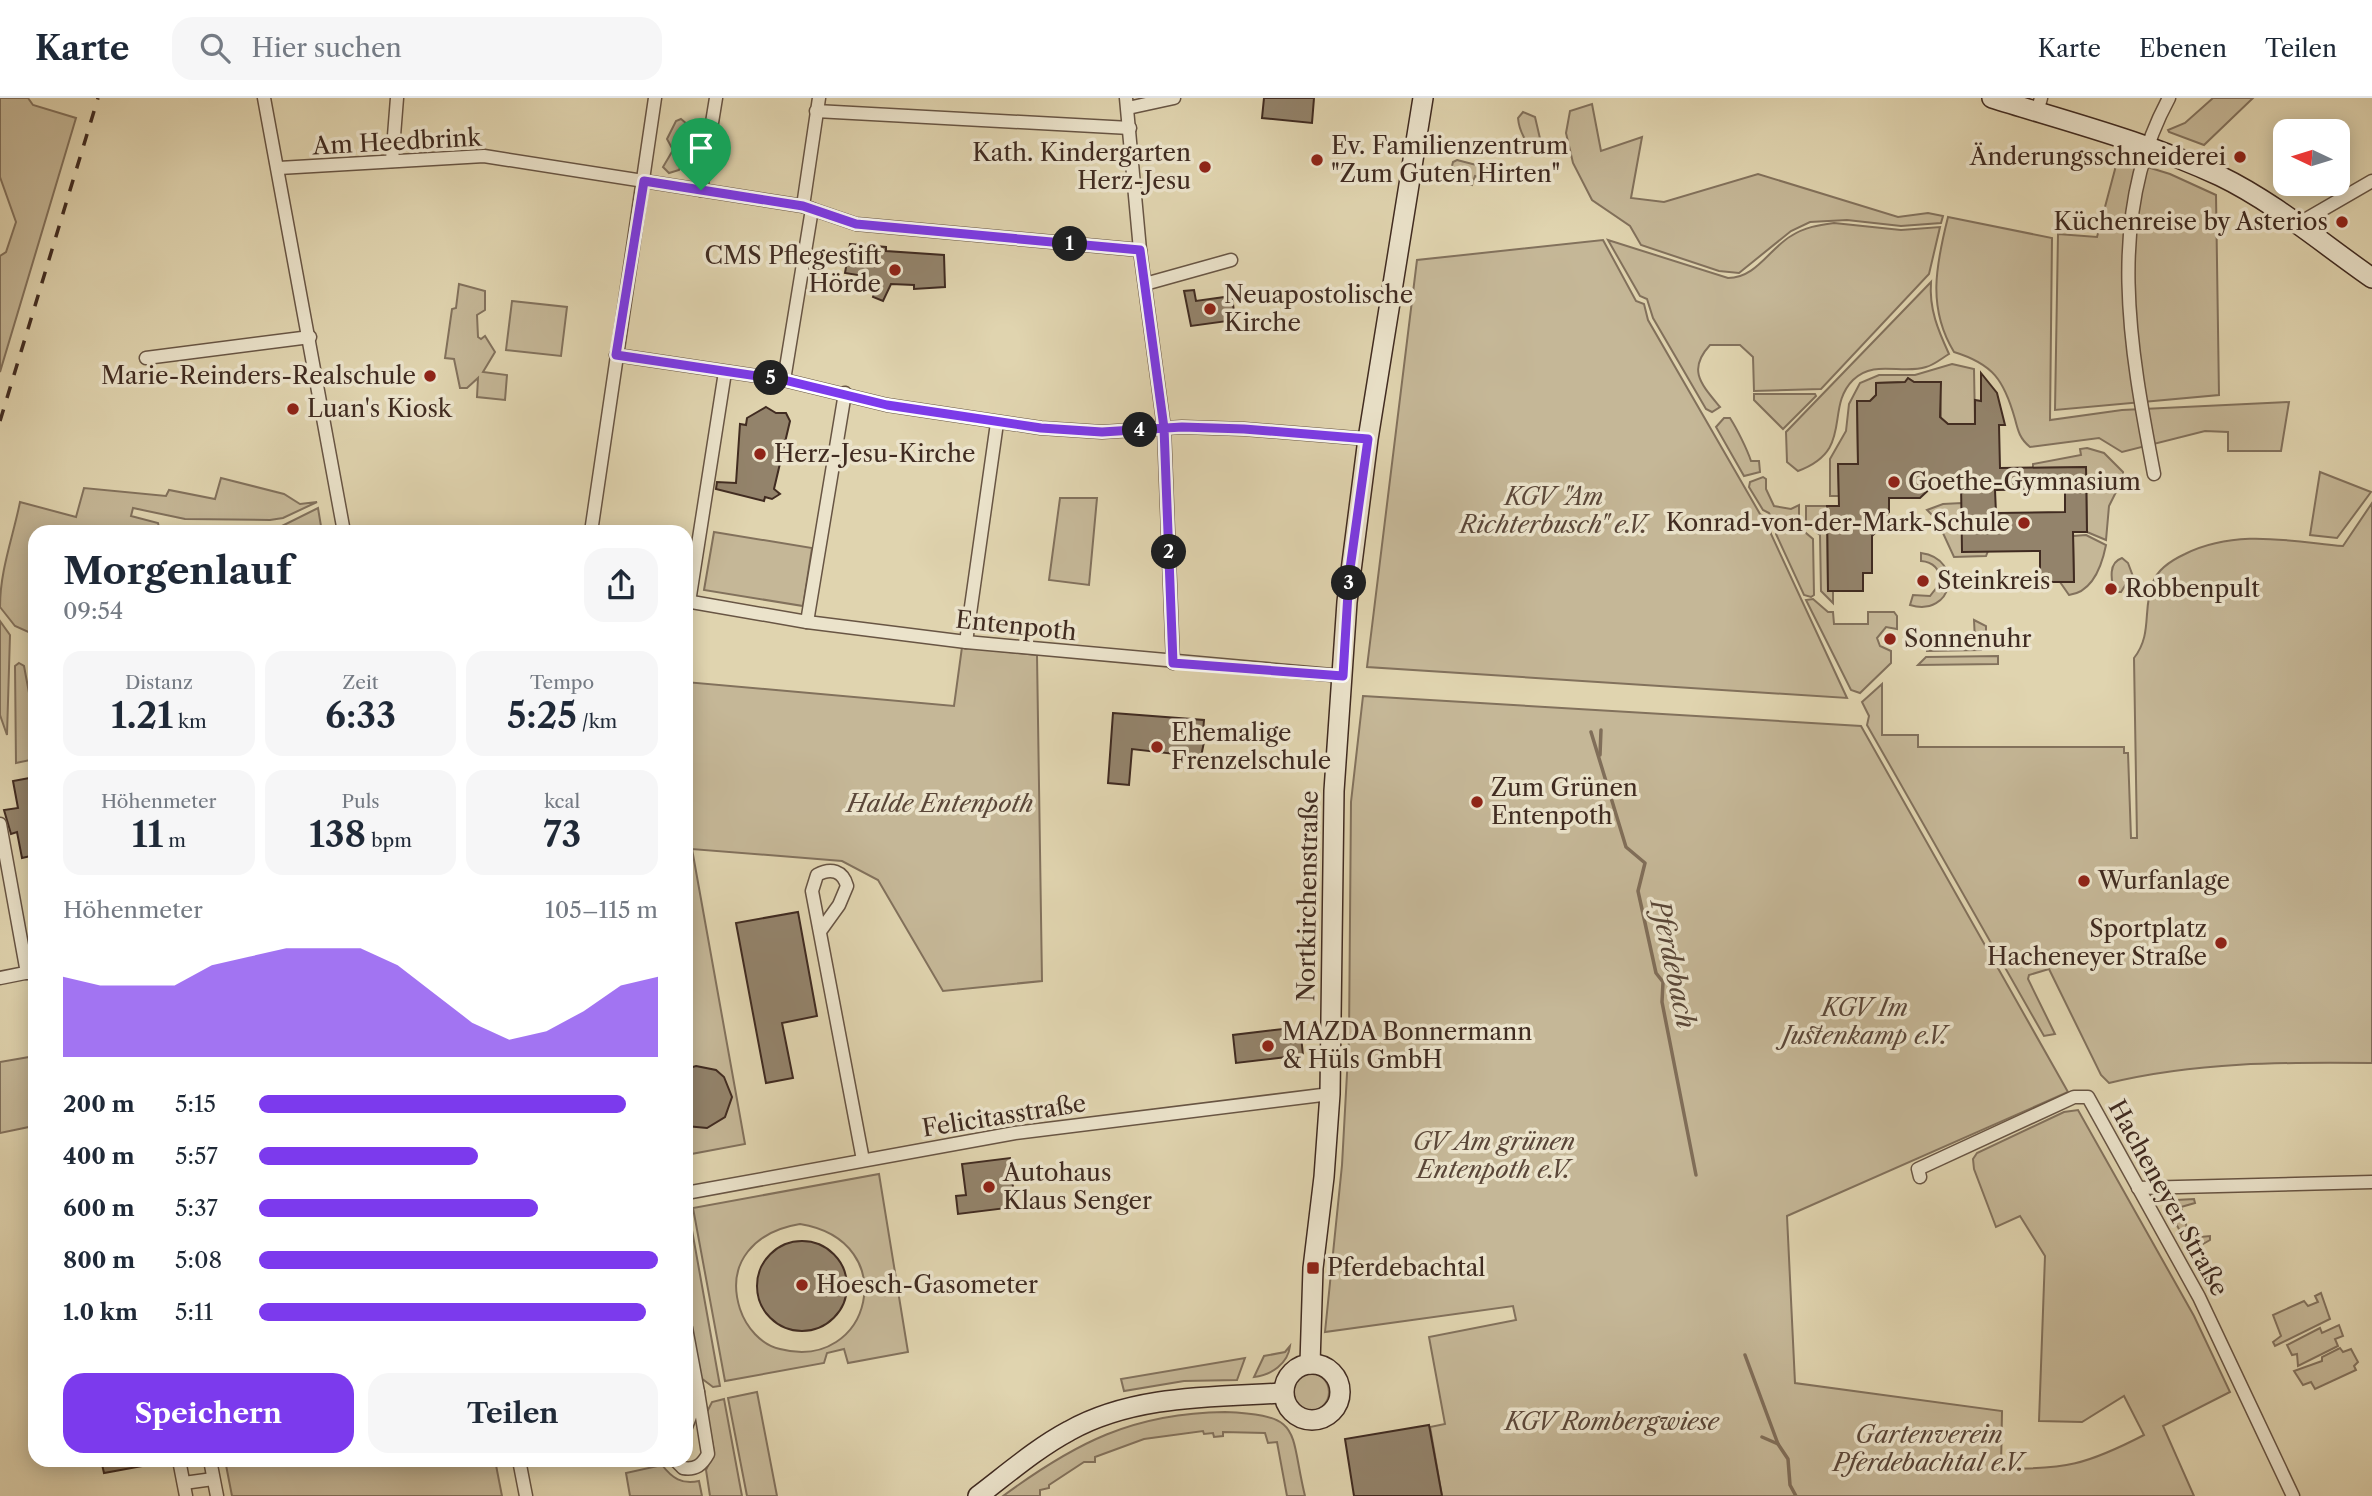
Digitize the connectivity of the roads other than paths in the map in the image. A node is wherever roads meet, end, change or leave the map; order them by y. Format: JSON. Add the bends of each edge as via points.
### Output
{"nodes":[{"id":1,"x":264,"y":98,"type":"edge"},
{"id":2,"x":397,"y":98,"type":"edge"},
{"id":3,"x":655,"y":98,"type":"edge"},
{"id":4,"x":716,"y":98,"type":"edge"},
{"id":5,"x":819,"y":98,"type":"edge"},
{"id":6,"x":1174,"y":98,"type":"edge"},
{"id":7,"x":1423,"y":98,"type":"edge"},
{"id":8,"x":1992,"y":98,"type":"edge"},
{"id":9,"x":2169,"y":98,"type":"edge"},
{"id":10,"x":1127,"y":103,"type":"edge"},
{"id":11,"x":2039,"y":105,"type":"edge"},
{"id":12,"x":816,"y":111,"type":"junction"},
{"id":13,"x":1130,"y":128,"type":"junction"},
{"id":14,"x":2146,"y":145,"type":"junction"},
{"id":15,"x":392,"y":161,"type":"junction"},
{"id":16,"x":279,"y":169,"type":"junction"},
{"id":17,"x":644,"y":181,"type":"junction"},
{"id":18,"x":2372,"y":181,"type":"edge"},
{"id":19,"x":701,"y":190,"type":"junction"},
{"id":20,"x":808,"y":208,"type":"junction"},
{"id":21,"x":2296,"y":225,"type":"junction"},
{"id":22,"x":1140,"y":250,"type":"junction"},
{"id":23,"x":1231,"y":260,"type":"dead end"},
{"id":24,"x":2372,"y":278,"type":"edge"},
{"id":25,"x":1145,"y":284,"type":"junction"},
{"id":26,"x":310,"y":337,"type":"junction"},
{"id":27,"x":616,"y":355,"type":"junction"},
{"id":28,"x":146,"y":358,"type":"dead end"},
{"id":29,"x":725,"y":372,"type":"junction"},
{"id":30,"x":784,"y":380,"type":"junction"},
{"id":31,"x":845,"y":393,"type":"junction"},
{"id":32,"x":997,"y":423,"type":"junction"},
{"id":33,"x":1164,"y":428,"type":"junction"},
{"id":34,"x":1368,"y":439,"type":"junction"},
{"id":35,"x":2154,"y":474,"type":"dead end"},
{"id":36,"x":343,"y":525,"type":"edge"},
{"id":37,"x":592,"y":525,"type":"edge"},
{"id":38,"x":693,"y":566,"type":"edge"},
{"id":39,"x":693,"y":603,"type":"edge"},
{"id":40,"x":807,"y":622,"type":"junction"},
{"id":41,"x":966,"y":642,"type":"junction"},
{"id":42,"x":1173,"y":663,"type":"junction"},
{"id":43,"x":1343,"y":676,"type":"junction"},
{"id":44,"x":0,"y":824,"type":"edge"},
{"id":45,"x":821,"y":930,"type":"dead end"},
{"id":46,"x":28,"y":958,"type":"edge"},
{"id":47,"x":28,"y":973,"type":"edge"},
{"id":48,"x":0,"y":978,"type":"edge"},
{"id":49,"x":1329,"y":1094,"type":"junction"},
{"id":50,"x":863,"y":1160,"type":"junction"},
{"id":51,"x":1920,"y":1177,"type":"dead end"},
{"id":52,"x":2372,"y":1182,"type":"edge"},
{"id":53,"x":2138,"y":1188,"type":"junction"},
{"id":54,"x":693,"y":1192,"type":"edge"},
{"id":55,"x":1310,"y":1364,"type":"junction"},
{"id":56,"x":693,"y":1365,"type":"edge"},
{"id":57,"x":698,"y":1392,"type":"junction"},
{"id":58,"x":1283,"y":1393,"type":"junction"},
{"id":59,"x":693,"y":1415,"type":"edge"},
{"id":60,"x":180,"y":1467,"type":"edge"},
{"id":61,"x":211,"y":1467,"type":"edge"},
{"id":62,"x":520,"y":1467,"type":"edge"},
{"id":63,"x":682,"y":1467,"type":"edge"},
{"id":64,"x":214,"y":1479,"type":"junction"},
{"id":65,"x":185,"y":1489,"type":"edge"},
{"id":66,"x":217,"y":1496,"type":"edge"},
{"id":67,"x":526,"y":1496,"type":"edge"},
{"id":68,"x":978,"y":1496,"type":"edge"},
{"id":69,"x":2293,"y":1496,"type":"edge"}],
"edges":[{"from":1,"to":16,"type":"street"},
{"from":2,"to":15,"type":"street"},
{"from":3,"to":17,"type":"street"},
{"from":4,"to":19,"type":"street"},
{"from":5,"to":12,"type":"street"},
{"from":6,"to":10,"type":"street"},
{"from":7,"to":34,"type":"main road","name":"Nortkirchenstraße"},
{"from":8,"to":11,"type":"main road"},
{"from":9,"to":14,"type":"street"},
{"from":10,"to":13,"type":"street"},
{"from":11,"to":14,"type":"main road"},
{"from":12,"to":13,"type":"street"},
{"from":12,"to":20,"type":"street"},
{"from":13,"to":22,"type":"street"},
{"from":14,"to":21,"type":"main road","via":[[2234,183]]},
{"from":14,"to":35,"type":"street","via":[[2130,210],[2128,286],[2134,373]]},
{"from":15,"to":16,"type":"street","name":"Am Heedbrink"},
{"from":15,"to":17,"type":"street","name":"Am Heedbrink","via":[[484,156]]},
{"from":16,"to":26,"type":"street"},
{"from":17,"to":19,"type":"street","name":"Am Heedbrink"},
{"from":17,"to":27,"type":"street"},
{"from":18,"to":21,"type":"street"},
{"from":19,"to":20,"type":"street","name":"Am Heedbrink"},
{"from":20,"to":22,"type":"street","name":"Am Heedbrink","via":[[856,224]]},
{"from":20,"to":30,"type":"street"},
{"from":21,"to":24,"type":"main road"},
{"from":22,"to":25,"type":"street"},
{"from":23,"to":25,"type":"street"},
{"from":25,"to":33,"type":"street"},
{"from":26,"to":28,"type":"street"},
{"from":26,"to":36,"type":"street"},
{"from":27,"to":29,"type":"street"},
{"from":27,"to":37,"type":"street"},
{"from":29,"to":30,"type":"street"},
{"from":29,"to":38,"type":"street"},
{"from":30,"to":31,"type":"street"},
{"from":31,"to":32,"type":"street","via":[[887,405]]},
{"from":31,"to":40,"type":"street"},
{"from":32,"to":33,"type":"street","via":[[1102,432]]},
{"from":32,"to":41,"type":"street"},
{"from":33,"to":34,"type":"street"},
{"from":33,"to":42,"type":"street"},
{"from":34,"to":43,"type":"main road","name":"Nortkirchenstraße","via":[[1349,576]]},
{"from":39,"to":40,"type":"street","name":"Entenpoth"},
{"from":40,"to":41,"type":"street","name":"Entenpoth"},
{"from":41,"to":42,"type":"street","name":"Entenpoth"},
{"from":42,"to":43,"type":"street","name":"Entenpoth"},
{"from":43,"to":49,"type":"main road","name":"Nortkirchenstraße","via":[[1333,818]]},
{"from":44,"to":46,"type":"street"},
{"from":45,"to":50,"type":"street"},
{"from":47,"to":48,"type":"street"},
{"from":49,"to":50,"type":"street","name":"Felicitasstraße","via":[[1015,1133]]},
{"from":49,"to":55,"type":"main road","name":"Nortkirchenstraße","via":[[1312,1268]]},
{"from":50,"to":54,"type":"street","name":"Felicitasstraße"},
{"from":51,"to":53,"type":"street","name":"Hacheneyer Straße","via":[[1918,1168],[2074,1097],[2088,1097]]},
{"from":52,"to":53,"type":"street"},
{"from":53,"to":69,"type":"street","name":"Hacheneyer Straße","via":[[2199,1297]]},
{"from":55,"to":58,"type":"main road","via":[[1292,1372]]},
{"from":55,"to":58,"type":"main road","via":[[1329,1370],[1339,1383],[1334,1411],[1321,1419],[1300,1418],[1288,1409]]},
{"from":56,"to":57,"type":"street"},
{"from":57,"to":59,"type":"street"},
{"from":57,"to":63,"type":"street","via":[[708,1454],[699,1466]]},
{"from":58,"to":68,"type":"main road","via":[[1167,1401],[1113,1412],[1069,1430]]},
{"from":60,"to":65,"type":"street"},
{"from":61,"to":64,"type":"street"},
{"from":62,"to":67,"type":"street"},
{"from":64,"to":65,"type":"street"},
{"from":64,"to":66,"type":"street"}]}
